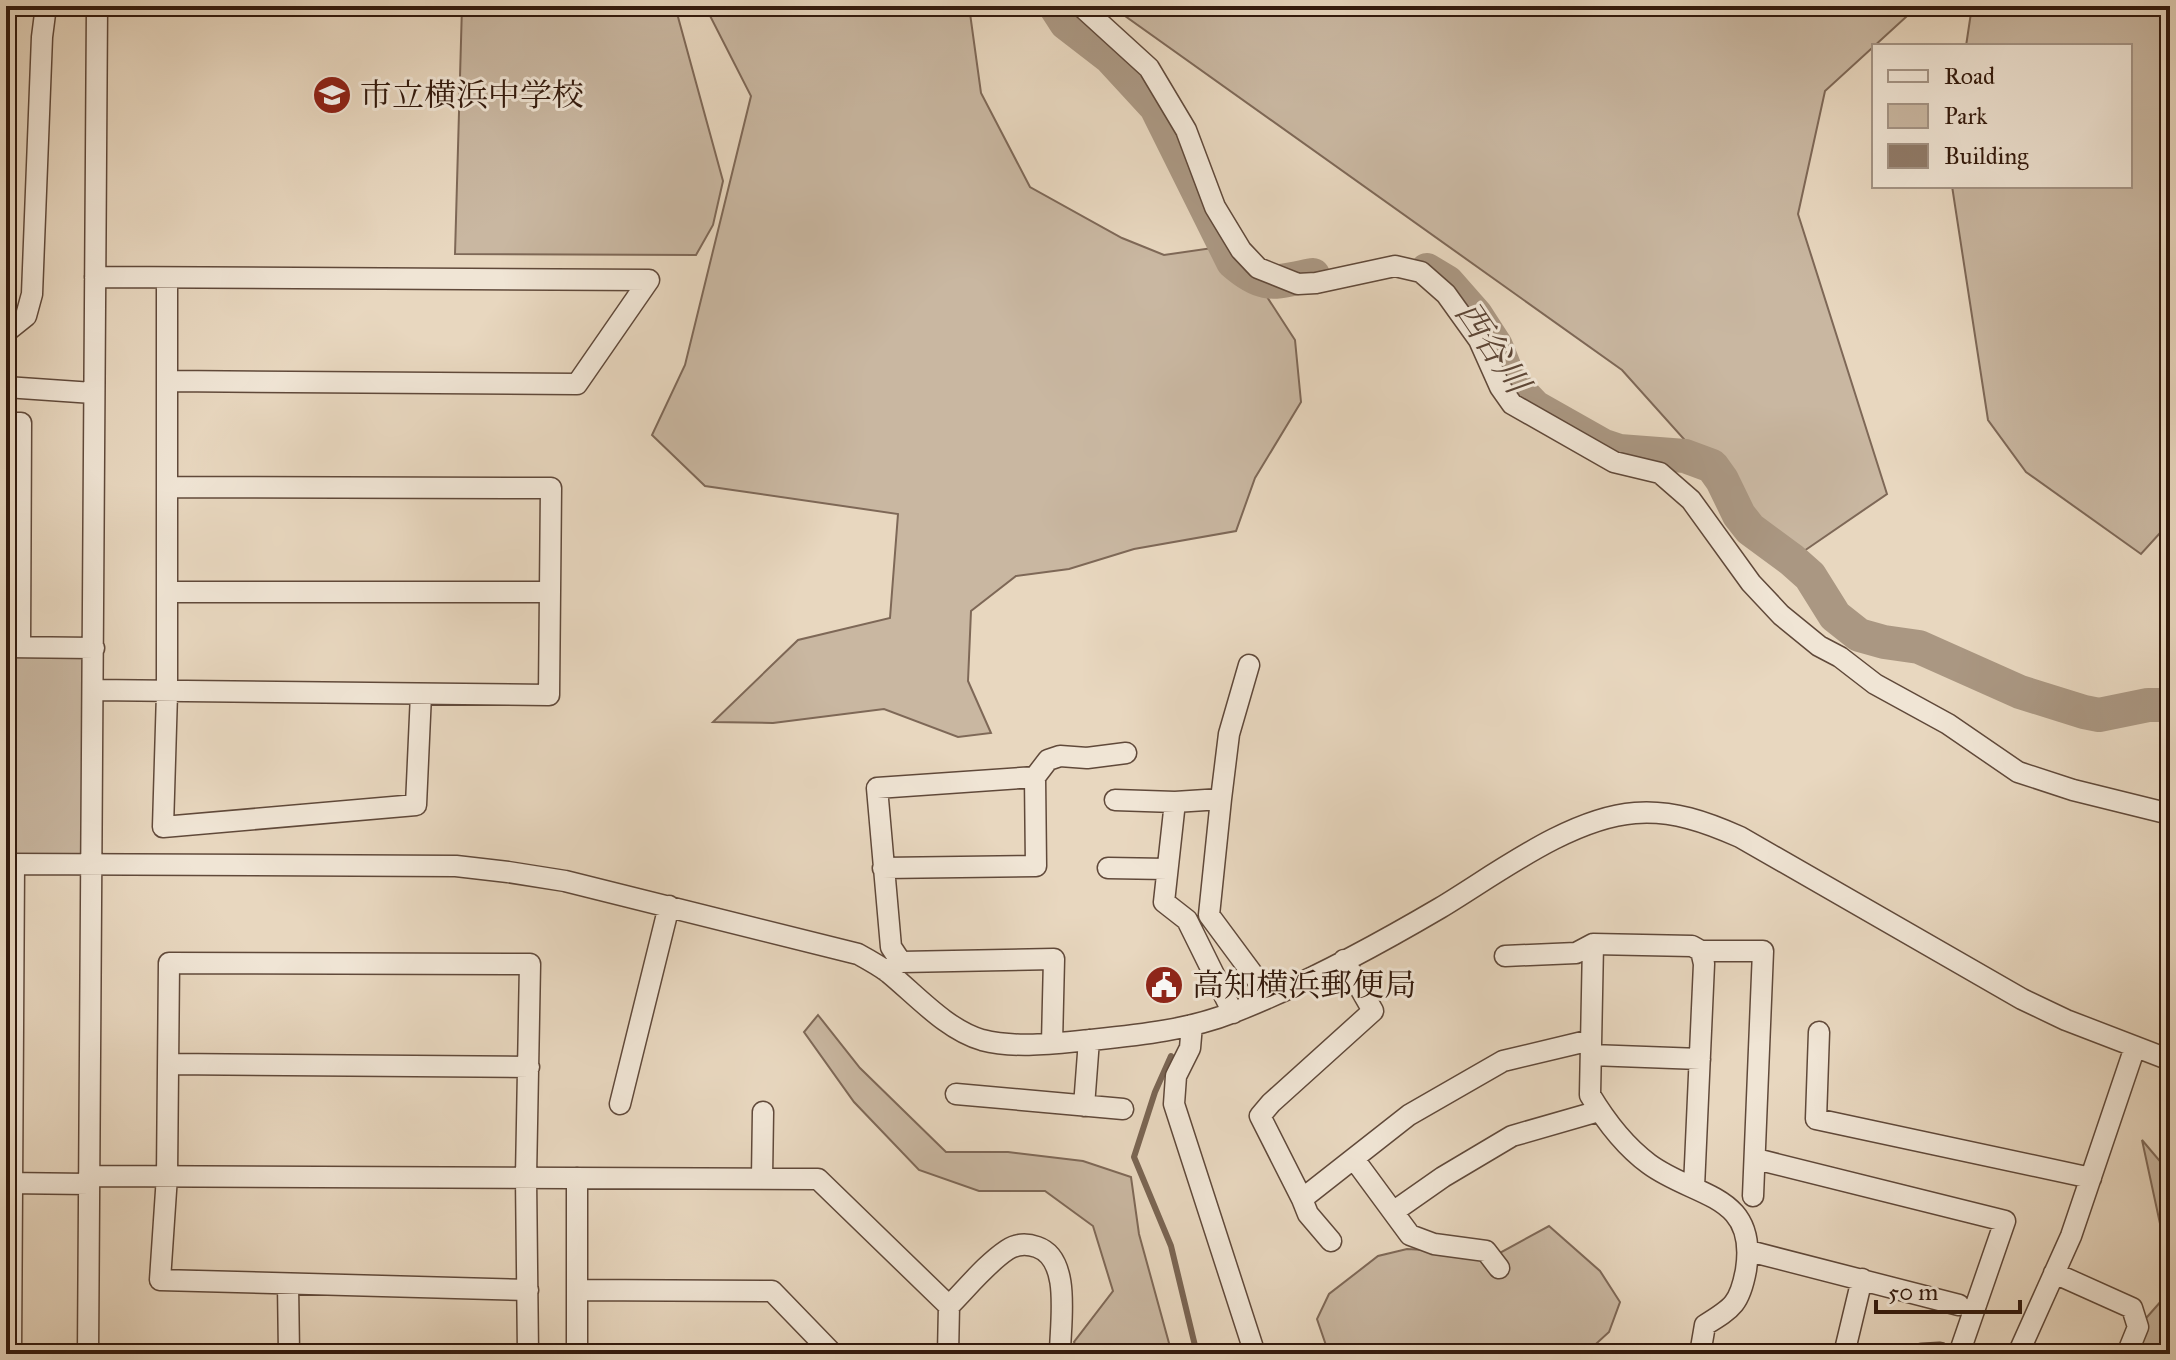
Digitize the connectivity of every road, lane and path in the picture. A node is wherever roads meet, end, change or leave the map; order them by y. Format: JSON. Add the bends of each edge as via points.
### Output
{"nodes":[{"id":1,"x":46,"y":6,"type":"edge"},
{"id":2,"x":97,"y":6,"type":"edge"},
{"id":3,"x":1081,"y":6,"type":"edge"},
{"id":4,"x":95,"y":277,"type":"junction"},
{"id":5,"x":167,"y":279,"type":"junction"},
{"id":6,"x":6,"y":332,"type":"edge"},
{"id":7,"x":168,"y":381,"type":"junction"},
{"id":8,"x":6,"y":387,"type":"edge"},
{"id":9,"x":93,"y":393,"type":"junction"},
{"id":10,"x":6,"y":423,"type":"edge"},
{"id":11,"x":167,"y":487,"type":"junction"},
{"id":12,"x":13,"y":536,"type":"edge"},
{"id":13,"x":167,"y":592,"type":"junction"},
{"id":14,"x":550,"y":592,"type":"junction"},
{"id":15,"x":13,"y":647,"type":"edge"},
{"id":16,"x":94,"y":648,"type":"junction"},
{"id":17,"x":1249,"y":665,"type":"dead end"},
{"id":18,"x":93,"y":690,"type":"junction"},
{"id":19,"x":167,"y":693,"type":"junction"},
{"id":20,"x":421,"y":694,"type":"junction"},
{"id":21,"x":1126,"y":753,"type":"dead end"},
{"id":22,"x":1035,"y":777,"type":"junction"},
{"id":23,"x":1221,"y":799,"type":"junction"},
{"id":24,"x":1115,"y":800,"type":"dead end"},
{"id":25,"x":1175,"y":802,"type":"junction"},
{"id":26,"x":2170,"y":814,"type":"edge"},
{"id":27,"x":10,"y":864,"type":"edge"},
{"id":28,"x":91,"y":865,"type":"junction"},
{"id":29,"x":883,"y":868,"type":"junction"},
{"id":30,"x":1108,"y":868,"type":"dead end"},
{"id":31,"x":1167,"y":869,"type":"junction"},
{"id":32,"x":669,"y":906,"type":"junction"},
{"id":33,"x":1593,"y":944,"type":"junction"},
{"id":34,"x":1701,"y":951,"type":"junction"},
{"id":35,"x":1505,"y":956,"type":"dead end"},
{"id":36,"x":1344,"y":960,"type":"junction"},
{"id":37,"x":893,"y":966,"type":"junction"},
{"id":38,"x":9,"y":975,"type":"edge"},
{"id":39,"x":1269,"y":996,"type":"junction"},
{"id":40,"x":1233,"y":1013,"type":"junction"},
{"id":41,"x":1192,"y":1025,"type":"junction"},
{"id":42,"x":1819,"y":1032,"type":"dead end"},
{"id":43,"x":1089,"y":1040,"type":"junction"},
{"id":44,"x":1052,"y":1043,"type":"junction"},
{"id":45,"x":2135,"y":1047,"type":"junction"},
{"id":46,"x":1591,"y":1048,"type":"junction"},
{"id":47,"x":1700,"y":1059,"type":"junction"},
{"id":48,"x":2170,"y":1060,"type":"edge"},
{"id":49,"x":169,"y":1064,"type":"junction"},
{"id":50,"x":529,"y":1067,"type":"junction"},
{"id":51,"x":9,"y":1078,"type":"edge"},
{"id":52,"x":956,"y":1094,"type":"dead end"},
{"id":53,"x":620,"y":1104,"type":"dead end"},
{"id":54,"x":1084,"y":1106,"type":"junction"},
{"id":55,"x":1123,"y":1109,"type":"dead end"},
{"id":56,"x":1599,"y":1111,"type":"junction"},
{"id":57,"x":763,"y":1112,"type":"dead end"},
{"id":58,"x":1354,"y":1159,"type":"junction"},
{"id":59,"x":1756,"y":1159,"type":"junction"},
{"id":60,"x":167,"y":1176,"type":"junction"},
{"id":61,"x":526,"y":1177,"type":"junction"},
{"id":62,"x":577,"y":1178,"type":"junction"},
{"id":63,"x":762,"y":1178,"type":"junction"},
{"id":64,"x":2091,"y":1178,"type":"junction"},
{"id":65,"x":89,"y":1180,"type":"junction"},
{"id":66,"x":8,"y":1183,"type":"edge"},
{"id":67,"x":1694,"y":1187,"type":"junction"},
{"id":68,"x":1753,"y":1196,"type":"dead end"},
{"id":69,"x":1302,"y":1199,"type":"junction"},
{"id":70,"x":1393,"y":1212,"type":"junction"},
{"id":71,"x":1331,"y":1241,"type":"dead end"},
{"id":72,"x":1749,"y":1251,"type":"junction"},
{"id":73,"x":1499,"y":1268,"type":"dead end"},
{"id":74,"x":2054,"y":1273,"type":"junction"},
{"id":75,"x":1862,"y":1279,"type":"junction"},
{"id":76,"x":288,"y":1284,"type":"junction"},
{"id":77,"x":8,"y":1286,"type":"edge"},
{"id":78,"x":528,"y":1290,"type":"junction"},
{"id":79,"x":577,"y":1290,"type":"junction"},
{"id":80,"x":1959,"y":1305,"type":"dead end"},
{"id":81,"x":949,"y":1306,"type":"junction"},
{"id":82,"x":1940,"y":1353,"type":"edge"},
{"id":83,"x":11,"y":1354,"type":"edge"},
{"id":84,"x":88,"y":1354,"type":"edge"},
{"id":85,"x":289,"y":1354,"type":"edge"},
{"id":86,"x":528,"y":1354,"type":"edge"},
{"id":87,"x":577,"y":1354,"type":"edge"},
{"id":88,"x":833,"y":1354,"type":"edge"},
{"id":89,"x":948,"y":1354,"type":"edge"},
{"id":90,"x":1060,"y":1354,"type":"edge"},
{"id":91,"x":1255,"y":1354,"type":"edge"},
{"id":92,"x":1700,"y":1354,"type":"edge"},
{"id":93,"x":1844,"y":1354,"type":"edge"},
{"id":94,"x":1922,"y":1354,"type":"edge"},
{"id":95,"x":1959,"y":1354,"type":"edge"},
{"id":96,"x":2018,"y":1354,"type":"edge"},
{"id":97,"x":2127,"y":1354,"type":"edge"}],
"edges":[{"from":1,"to":6,"type":"street","via":[[32,294],[26,316]]},
{"from":2,"to":4,"type":"street"},
{"from":3,"to":26,"type":"street","via":[[1149,68],[1186,130],[1215,207],[1258,268],[1298,284],[1395,266],[1421,272],[1446,294],[1479,340],[1512,404],[1614,462],[1660,473],[1691,500],[1751,583],[1819,646],[2018,772]]},
{"from":4,"to":5,"type":"street"},
{"from":4,"to":9,"type":"street"},
{"from":5,"to":7,"type":"street"},
{"from":5,"to":7,"type":"street","via":[[649,280],[577,384]]},
{"from":7,"to":11,"type":"street"},
{"from":8,"to":9,"type":"street"},
{"from":9,"to":16,"type":"street"},
{"from":10,"to":12,"type":"street","via":[[21,423]]},
{"from":11,"to":13,"type":"street"},
{"from":11,"to":14,"type":"street","via":[[551,488]]},
{"from":12,"to":15,"type":"street"},
{"from":13,"to":14,"type":"street"},
{"from":13,"to":19,"type":"street"},
{"from":14,"to":20,"type":"street","via":[[549,695]]},
{"from":15,"to":16,"type":"street"},
{"from":16,"to":18,"type":"street"},
{"from":17,"to":23,"type":"street","via":[[1229,734]]},
{"from":18,"to":19,"type":"street"},
{"from":18,"to":28,"type":"street"},
{"from":19,"to":20,"type":"street"},
{"from":19,"to":20,"type":"street","via":[[163,827],[416,805]]},
{"from":21,"to":22,"type":"street","via":[[1060,756],[1048,760]]},
{"from":22,"to":29,"type":"street","via":[[877,788]]},
{"from":22,"to":29,"type":"street","via":[[1036,866]]},
{"from":23,"to":25,"type":"street"},
{"from":23,"to":39,"type":"street","via":[[1209,915]]},
{"from":24,"to":25,"type":"street"},
{"from":25,"to":31,"type":"street"},
{"from":27,"to":28,"type":"street"},
{"from":27,"to":38,"type":"street"},
{"from":28,"to":32,"type":"street","via":[[456,866],[565,881]]},
{"from":28,"to":65,"type":"street"},
{"from":29,"to":37,"type":"street"},
{"from":30,"to":31,"type":"street"},
{"from":31,"to":40,"type":"street","via":[[1164,902],[1187,920]]},
{"from":32,"to":37,"type":"street","via":[[835,946]]},
{"from":32,"to":53,"type":"street"},
{"from":33,"to":34,"type":"street","via":[[1692,946]]},
{"from":33,"to":35,"type":"street","via":[[1576,953]]},
{"from":33,"to":46,"type":"street"},
{"from":34,"to":47,"type":"street"},
{"from":34,"to":59,"type":"street","via":[[1763,951]]},
{"from":36,"to":39,"type":"street"},
{"from":36,"to":45,"type":"street","via":[[1552,840],[1634,813],[1674,814],[1740,837],[2022,999]]},
{"from":36,"to":69,"type":"street","via":[[1373,1011],[1260,1116]]},
{"from":37,"to":44,"type":"street","via":[[944,1019],[980,1039]]},
{"from":37,"to":44,"type":"street","via":[[1054,959]]},
{"from":38,"to":51,"type":"street"},
{"from":39,"to":40,"type":"street"},
{"from":40,"to":41,"type":"street"},
{"from":41,"to":43,"type":"street"},
{"from":41,"to":91,"type":"street","via":[[1190,1048],[1176,1076],[1174,1104]]},
{"from":42,"to":64,"type":"street","via":[[1816,1119]]},
{"from":43,"to":44,"type":"street"},
{"from":43,"to":54,"type":"street"},
{"from":45,"to":48,"type":"street"},
{"from":45,"to":64,"type":"street"},
{"from":46,"to":47,"type":"street"},
{"from":46,"to":56,"type":"street","via":[[1590,1095]]},
{"from":46,"to":58,"type":"street","via":[[1503,1061],[1409,1115]]},
{"from":47,"to":67,"type":"street"},
{"from":49,"to":50,"type":"street"},
{"from":49,"to":50,"type":"street","via":[[169,963],[530,964]]},
{"from":49,"to":60,"type":"street"},
{"from":50,"to":61,"type":"street"},
{"from":51,"to":66,"type":"street"},
{"from":52,"to":54,"type":"street"},
{"from":54,"to":55,"type":"street"},
{"from":56,"to":67,"type":"street","via":[[1651,1166]]},
{"from":56,"to":70,"type":"street","via":[[1512,1136]]},
{"from":57,"to":63,"type":"street"},
{"from":58,"to":69,"type":"street"},
{"from":58,"to":70,"type":"street"},
{"from":59,"to":68,"type":"street"},
{"from":59,"to":95,"type":"street","via":[[2005,1221]]},
{"from":60,"to":61,"type":"street"},
{"from":60,"to":65,"type":"street"},
{"from":60,"to":76,"type":"street","via":[[160,1280]]},
{"from":61,"to":62,"type":"street"},
{"from":61,"to":78,"type":"street"},
{"from":62,"to":63,"type":"street"},
{"from":62,"to":79,"type":"street"},
{"from":63,"to":81,"type":"street","via":[[818,1179]]},
{"from":64,"to":74,"type":"street"},
{"from":65,"to":66,"type":"street"},
{"from":65,"to":84,"type":"street"},
{"from":66,"to":77,"type":"street"},
{"from":67,"to":72,"type":"street","via":[[1735,1213]]},
{"from":69,"to":71,"type":"street"},
{"from":70,"to":73,"type":"street","via":[[1410,1235],[1486,1251]]},
{"from":72,"to":75,"type":"street"},
{"from":72,"to":92,"type":"street","via":[[1739,1298],[1731,1310],[1705,1325]]},
{"from":74,"to":96,"type":"street"},
{"from":74,"to":97,"type":"street","via":[[2132,1308],[2138,1327]]},
{"from":75,"to":80,"type":"street"},
{"from":75,"to":93,"type":"street"},
{"from":76,"to":78,"type":"street"},
{"from":76,"to":85,"type":"street"},
{"from":77,"to":83,"type":"street"},
{"from":78,"to":86,"type":"street"},
{"from":79,"to":87,"type":"street"},
{"from":79,"to":88,"type":"street","via":[[772,1291]]},
{"from":81,"to":89,"type":"street"},
{"from":81,"to":90,"type":"street","via":[[1009,1249],[1023,1244],[1044,1250],[1060,1274]]},
{"from":82,"to":94,"type":"street"}]}
